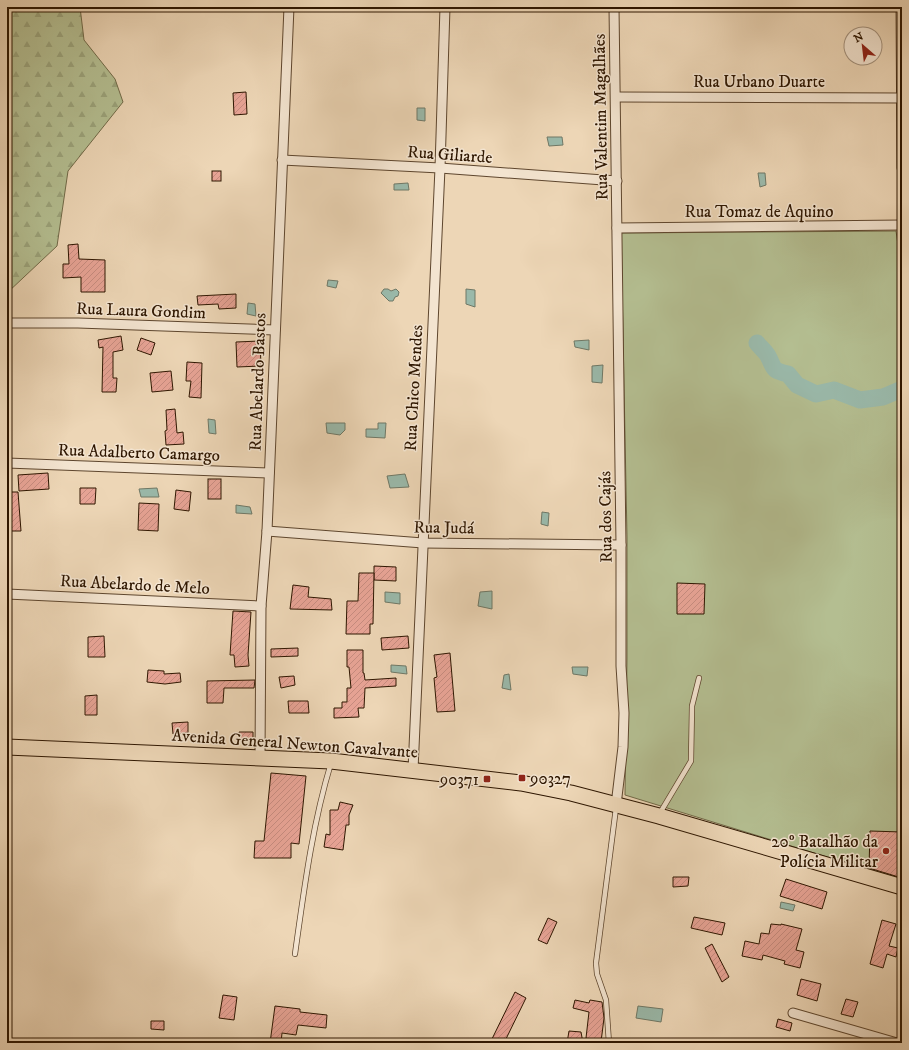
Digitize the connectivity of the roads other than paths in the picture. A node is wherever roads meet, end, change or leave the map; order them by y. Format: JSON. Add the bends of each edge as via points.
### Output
{"nodes":[{"id":1,"x":288,"y":7,"type":"edge"},
{"id":2,"x":445,"y":7,"type":"edge"},
{"id":3,"x":614,"y":7,"type":"edge"},
{"id":4,"x":901,"y":7,"type":"edge"},
{"id":5,"x":616,"y":97,"type":"junction"},
{"id":6,"x":901,"y":98,"type":"edge"},
{"id":7,"x":901,"y":118,"type":"edge"},
{"id":8,"x":282,"y":160,"type":"junction"},
{"id":9,"x":440,"y":168,"type":"junction"},
{"id":10,"x":902,"y":168,"type":"edge"},
{"id":11,"x":617,"y":181,"type":"junction"},
{"id":12,"x":902,"y":225,"type":"edge"},
{"id":13,"x":617,"y":228,"type":"junction"},
{"id":14,"x":7,"y":323,"type":"edge"},
{"id":15,"x":275,"y":330,"type":"junction"},
{"id":16,"x":7,"y":463,"type":"edge"},
{"id":17,"x":269,"y":473,"type":"junction"},
{"id":18,"x":267,"y":531,"type":"junction"},
{"id":19,"x":423,"y":543,"type":"junction"},
{"id":20,"x":622,"y":545,"type":"junction"},
{"id":21,"x":7,"y":594,"type":"edge"},
{"id":22,"x":261,"y":606,"type":"junction"},
{"id":23,"x":699,"y":678,"type":"dead end"},
{"id":24,"x":7,"y":747,"type":"edge"},
{"id":25,"x":260,"y":757,"type":"junction"},
{"id":26,"x":331,"y":761,"type":"junction"},
{"id":27,"x":413,"y":770,"type":"junction"},
{"id":28,"x":616,"y":805,"type":"junction"},
{"id":29,"x":658,"y":816,"type":"junction"},
{"id":30,"x":902,"y":887,"type":"edge"},
{"id":31,"x":295,"y":954,"type":"dead end"},
{"id":32,"x":793,"y":1013,"type":"dead end"},
{"id":33,"x":609,"y":1043,"type":"edge"},
{"id":34,"x":897,"y":1043,"type":"edge"}],
"edges":[{"from":1,"to":8,"type":"street","name":"Rua Abelardo Bastos"},
{"from":2,"to":9,"type":"street","name":"Rua Chico Mendes"},
{"from":3,"to":5,"type":"street","name":"Rua Valentim Magalhães"},
{"from":4,"to":6,"type":"street"},
{"from":5,"to":6,"type":"street","name":"Rua Urbano Duarte"},
{"from":5,"to":11,"type":"street","name":"Rua Valentim Magalhães"},
{"from":6,"to":7,"type":"street"},
{"from":7,"to":10,"type":"street"},
{"from":8,"to":9,"type":"street","name":"Rua Giliarde"},
{"from":8,"to":15,"type":"street","name":"Rua Abelardo Bastos"},
{"from":9,"to":11,"type":"street","name":"Rua Giliarde"},
{"from":9,"to":19,"type":"street","name":"Rua Chico Mendes"},
{"from":11,"to":13,"type":"street","name":"Rua Valentim Magalhães"},
{"from":12,"to":13,"type":"street","name":"Rua Tomaz de Aquino"},
{"from":13,"to":20,"type":"street","name":"Rua dos Cajás"},
{"from":14,"to":15,"type":"street","name":"Rua Laura Gondim"},
{"from":15,"to":17,"type":"street","name":"Rua Abelardo Bastos"},
{"from":16,"to":17,"type":"street","name":"Rua Adalberto Camargo"},
{"from":17,"to":18,"type":"street","name":"Rua Abelardo Bastos"},
{"from":18,"to":19,"type":"street","name":"Rua Judá"},
{"from":18,"to":22,"type":"street","name":"Rua Abelardo Bastos"},
{"from":19,"to":20,"type":"street","name":"Rua Judá"},
{"from":19,"to":27,"type":"street","name":"Rua Chico Mendes"},
{"from":20,"to":28,"type":"street","name":"Rua dos Cajás","via":[[621,666],[624,713]]},
{"from":21,"to":22,"type":"street","name":"Rua Abelardo de Melo"},
{"from":22,"to":25,"type":"street","name":"Rua Abelardo Bastos"},
{"from":23,"to":29,"type":"lane","via":[[692,706],[691,761]]},
{"from":24,"to":25,"type":"main road","name":"Avenida General Newton Cavalvante"},
{"from":25,"to":26,"type":"main road","name":"Avenida General Newton Cavalvante"},
{"from":26,"to":27,"type":"main road","name":"Avenida General Newton Cavalvante"},
{"from":26,"to":31,"type":"lane","via":[[314,829]]},
{"from":27,"to":28,"type":"main road","name":"Avenida General Newton Cavalvante","via":[[535,786]]},
{"from":28,"to":29,"type":"main road","name":"Avenida General Newton Cavalvante"},
{"from":28,"to":33,"type":"lane","via":[[596,963],[608,1009]]},
{"from":29,"to":30,"type":"main road","name":"Avenida General Newton Cavalvante"},
{"from":32,"to":34,"type":"street"}]}
